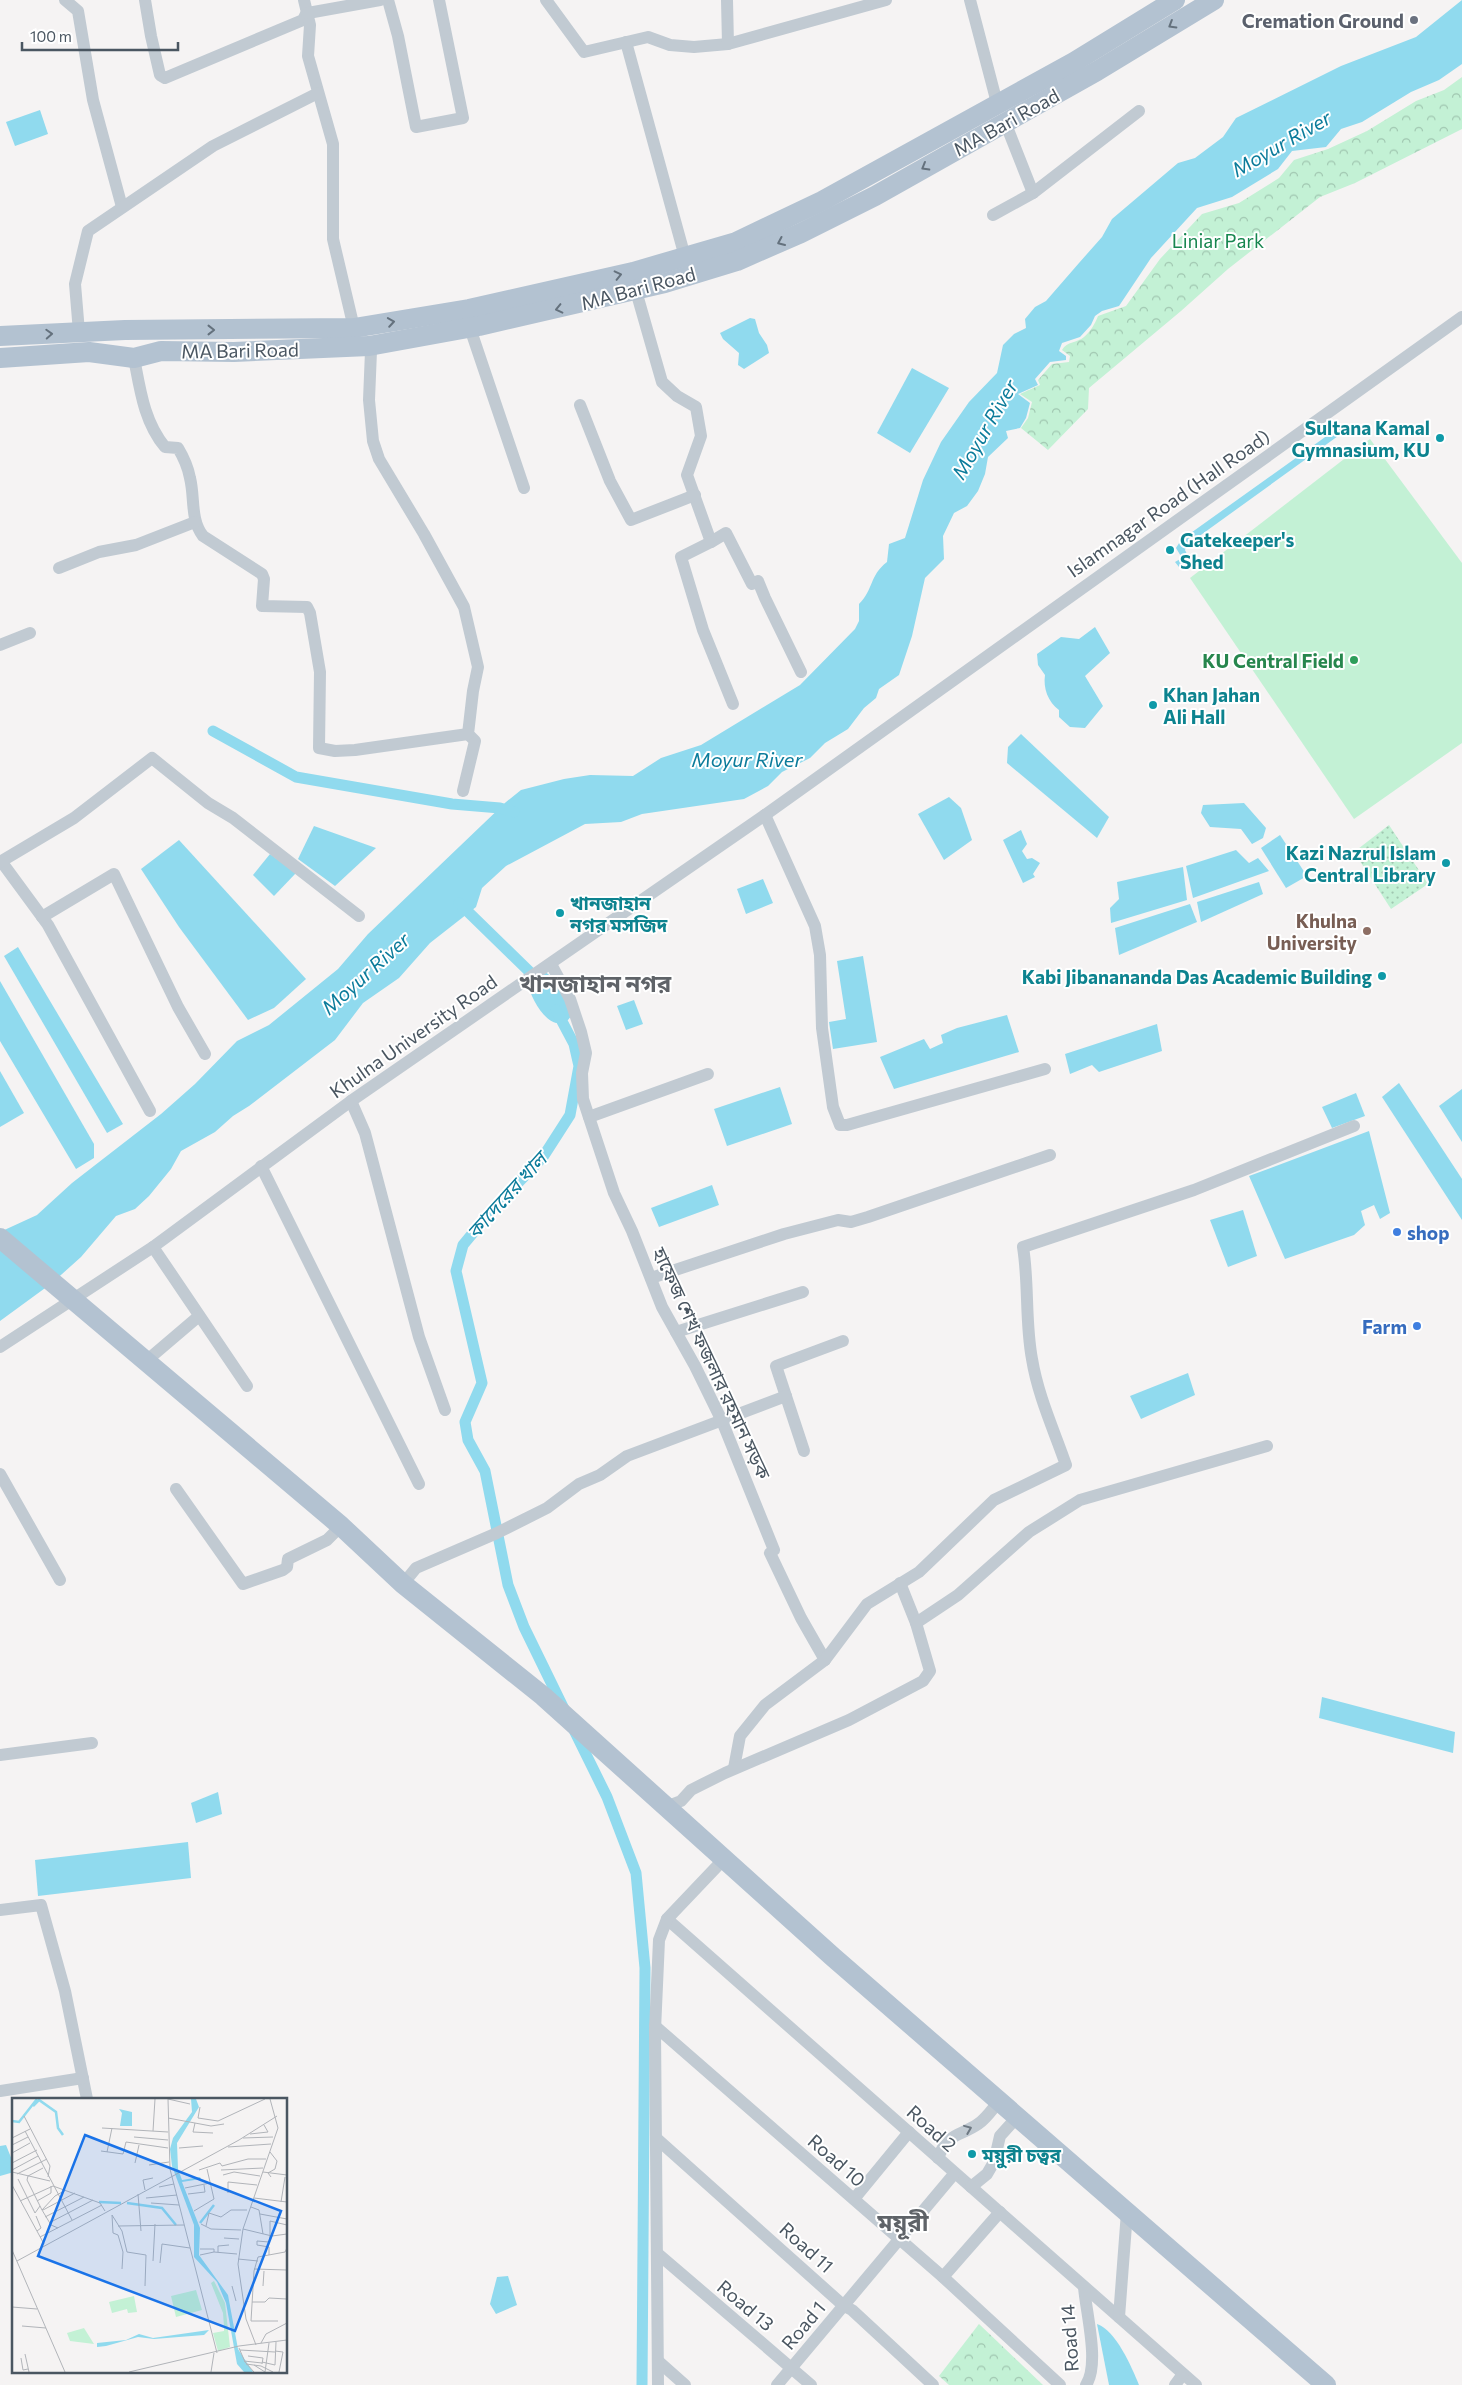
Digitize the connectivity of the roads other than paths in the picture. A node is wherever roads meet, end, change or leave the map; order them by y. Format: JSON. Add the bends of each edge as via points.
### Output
{"nodes":[{"id":1,"x":65,"y":0,"type":"edge"},
{"id":2,"x":145,"y":0,"type":"edge"},
{"id":3,"x":304,"y":0,"type":"edge"},
{"id":4,"x":380,"y":0,"type":"edge"},
{"id":5,"x":388,"y":0,"type":"edge"},
{"id":6,"x":439,"y":0,"type":"edge"},
{"id":7,"x":546,"y":0,"type":"edge"},
{"id":8,"x":727,"y":0,"type":"edge"},
{"id":9,"x":886,"y":0,"type":"edge"},
{"id":10,"x":970,"y":0,"type":"edge"},
{"id":11,"x":1175,"y":0,"type":"edge"},
{"id":12,"x":1214,"y":0,"type":"edge"},
{"id":13,"x":307,"y":14,"type":"junction"},
{"id":14,"x":626,"y":42,"type":"junction"},
{"id":15,"x":728,"y":44,"type":"junction"},
{"id":16,"x":318,"y":93,"type":"junction"},
{"id":17,"x":997,"y":104,"type":"junction"},
{"id":18,"x":1139,"y":111,"type":"dead end"},
{"id":19,"x":1005,"y":122,"type":"junction"},
{"id":20,"x":1033,"y":193,"type":"junction"},
{"id":21,"x":122,"y":207,"type":"junction"},
{"id":22,"x":993,"y":215,"type":"dead end"},
{"id":23,"x":685,"y":257,"type":"junction"},
{"id":24,"x":636,"y":290,"type":"junction"},
{"id":25,"x":1462,"y":317,"type":"edge"},
{"id":26,"x":354,"y":328,"type":"junction"},
{"id":27,"x":470,"y":328,"type":"junction"},
{"id":28,"x":80,"y":332,"type":"junction"},
{"id":29,"x":0,"y":336,"type":"edge"},
{"id":30,"x":369,"y":346,"type":"junction"},
{"id":31,"x":0,"y":358,"type":"edge"},
{"id":32,"x":134,"y":358,"type":"junction"},
{"id":33,"x":580,"y":405,"type":"dead end"},
{"id":34,"x":524,"y":488,"type":"dead end"},
{"id":35,"x":695,"y":495,"type":"junction"},
{"id":36,"x":195,"y":522,"type":"junction"},
{"id":37,"x":711,"y":542,"type":"junction"},
{"id":38,"x":59,"y":568,"type":"dead end"},
{"id":39,"x":30,"y":633,"type":"dead end"},
{"id":40,"x":0,"y":645,"type":"edge"},
{"id":41,"x":970,"y":668,"type":"joint"},
{"id":42,"x":801,"y":672,"type":"dead end"},
{"id":43,"x":732,"y":704,"type":"dead end"},
{"id":44,"x":468,"y":734,"type":"junction"},
{"id":45,"x":464,"y":791,"type":"dead end"},
{"id":46,"x":765,"y":815,"type":"junction"},
{"id":47,"x":1,"y":862,"type":"edge"},
{"id":48,"x":359,"y":916,"type":"dead end"},
{"id":49,"x":42,"y":917,"type":"junction"},
{"id":50,"x":551,"y":964,"type":"junction"},
{"id":51,"x":205,"y":1054,"type":"dead end"},
{"id":52,"x":1045,"y":1069,"type":"dead end"},
{"id":53,"x":708,"y":1074,"type":"dead end"},
{"id":54,"x":351,"y":1101,"type":"junction"},
{"id":55,"x":150,"y":1111,"type":"dead end"},
{"id":56,"x":589,"y":1117,"type":"junction"},
{"id":57,"x":1354,"y":1126,"type":"dead end"},
{"id":58,"x":1050,"y":1155,"type":"dead end"},
{"id":59,"x":261,"y":1166,"type":"junction"},
{"id":60,"x":0,"y":1238,"type":"edge"},
{"id":61,"x":153,"y":1247,"type":"junction"},
{"id":62,"x":652,"y":1278,"type":"junction"},
{"id":63,"x":804,"y":1292,"type":"dead end"},
{"id":64,"x":68,"y":1295,"type":"junction"},
{"id":65,"x":199,"y":1316,"type":"junction"},
{"id":66,"x":676,"y":1332,"type":"junction"},
{"id":67,"x":843,"y":1341,"type":"dead end"},
{"id":68,"x":0,"y":1347,"type":"edge"},
{"id":69,"x":145,"y":1362,"type":"junction"},
{"id":70,"x":247,"y":1386,"type":"dead end"},
{"id":71,"x":786,"y":1396,"type":"junction"},
{"id":72,"x":445,"y":1410,"type":"dead end"},
{"id":73,"x":722,"y":1421,"type":"junction"},
{"id":74,"x":1267,"y":1446,"type":"dead end"},
{"id":75,"x":804,"y":1451,"type":"dead end"},
{"id":76,"x":0,"y":1474,"type":"edge"},
{"id":77,"x":419,"y":1484,"type":"dead end"},
{"id":78,"x":176,"y":1489,"type":"dead end"},
{"id":79,"x":341,"y":1526,"type":"junction"},
{"id":80,"x":60,"y":1580,"type":"dead end"},
{"id":81,"x":900,"y":1583,"type":"junction"},
{"id":82,"x":403,"y":1584,"type":"junction"},
{"id":83,"x":916,"y":1623,"type":"junction"},
{"id":84,"x":825,"y":1660,"type":"junction"},
{"id":85,"x":92,"y":1743,"type":"dead end"},
{"id":86,"x":0,"y":1755,"type":"edge"},
{"id":87,"x":734,"y":1768,"type":"junction"},
{"id":88,"x":665,"y":1808,"type":"junction"},
{"id":89,"x":724,"y":1859,"type":"junction"},
{"id":90,"x":0,"y":1910,"type":"edge"},
{"id":91,"x":667,"y":1919,"type":"junction"},
{"id":92,"x":655,"y":2026,"type":"junction"},
{"id":93,"x":83,"y":2078,"type":"junction"},
{"id":94,"x":0,"y":2091,"type":"edge"},
{"id":95,"x":87,"y":2098,"type":"edge"},
{"id":96,"x":1000,"y":2100,"type":"junction"},
{"id":97,"x":1018,"y":2116,"type":"junction"},
{"id":98,"x":909,"y":2132,"type":"junction"},
{"id":99,"x":656,"y":2138,"type":"junction"},
{"id":100,"x":938,"y":2158,"type":"junction"},
{"id":101,"x":954,"y":2174,"type":"junction"},
{"id":102,"x":971,"y":2187,"type":"junction"},
{"id":103,"x":854,"y":2199,"type":"junction"},
{"id":104,"x":1000,"y":2212,"type":"junction"},
{"id":105,"x":1127,"y":2212,"type":"junction"},
{"id":106,"x":901,"y":2240,"type":"junction"},
{"id":107,"x":657,"y":2253,"type":"junction"},
{"id":108,"x":944,"y":2277,"type":"junction"},
{"id":109,"x":1084,"y":2287,"type":"junction"},
{"id":110,"x":844,"y":2306,"type":"junction"},
{"id":111,"x":1119,"y":2317,"type":"junction"},
{"id":112,"x":658,"y":2361,"type":"junction"},
{"id":113,"x":792,"y":2368,"type":"junction"},
{"id":114,"x":1183,"y":2374,"type":"junction"},
{"id":115,"x":1318,"y":2383,"type":"edge"},
{"id":116,"x":658,"y":2385,"type":"edge"},
{"id":117,"x":685,"y":2385,"type":"edge"},
{"id":118,"x":777,"y":2385,"type":"edge"},
{"id":119,"x":811,"y":2385,"type":"edge"},
{"id":120,"x":933,"y":2385,"type":"edge"},
{"id":121,"x":1060,"y":2385,"type":"edge"},
{"id":122,"x":1086,"y":2385,"type":"edge"},
{"id":123,"x":1175,"y":2385,"type":"edge"},
{"id":124,"x":1196,"y":2385,"type":"edge"}],
"edges":[{"from":1,"to":21,"type":"street","via":[[78,11],[92,100]]},
{"from":2,"to":13,"type":"street","via":[[160,75],[165,78],[303,20]]},
{"from":3,"to":13,"type":"street"},
{"from":4,"to":13,"type":"street"},
{"from":5,"to":6,"type":"street","via":[[416,127],[462,118]]},
{"from":7,"to":14,"type":"street","via":[[584,52]]},
{"from":8,"to":15,"type":"street"},
{"from":9,"to":15,"type":"street"},
{"from":10,"to":17,"type":"street"},
{"from":11,"to":17,"type":"main road","name":"MA Bari Road","via":[[1074,62]]},
{"from":12,"to":19,"type":"main road","name":"MA Bari Road","one_way":true},
{"from":13,"to":16,"type":"street","via":[[310,25],[308,56]]},
{"from":14,"to":15,"type":"street","via":[[648,37],[694,47]]},
{"from":14,"to":23,"type":"street"},
{"from":16,"to":21,"type":"street","via":[[213,146]]},
{"from":16,"to":26,"type":"street","via":[[333,144],[333,239]]},
{"from":17,"to":23,"type":"main road","name":"MA Bari Road","via":[[822,201],[736,242]]},
{"from":18,"to":20,"type":"street"},
{"from":19,"to":20,"type":"street"},
{"from":19,"to":24,"type":"main road","name":"MA Bari Road","one_way":true,"via":[[875,196],[801,233],[737,261]]},
{"from":20,"to":22,"type":"street"},
{"from":21,"to":28,"type":"street","via":[[88,231],[75,284]]},
{"from":26,"to":23,"type":"main road","name":"MA Bari Road","one_way":true,"via":[[468,309]]},
{"from":24,"to":27,"type":"main road","name":"MA Bari Road","one_way":true},
{"from":24,"to":35,"type":"street","via":[[662,382],[696,407],[701,436],[687,474]]},
{"from":25,"to":41,"type":"street","name":"Islamnagar Road (Hall Road)"},
{"from":28,"to":26,"type":"main road","name":"MA Bari Road","one_way":true},
{"from":27,"to":30,"type":"main road","name":"MA Bari Road"},
{"from":27,"to":34,"type":"street"},
{"from":29,"to":28,"type":"main road","name":"MA Bari Road","one_way":true},
{"from":30,"to":32,"type":"main road","name":"MA Bari Road","via":[[234,352],[161,351]]},
{"from":30,"to":44,"type":"street","via":[[369,400],[379,459],[464,606],[478,667]]},
{"from":31,"to":32,"type":"main road","name":"MA Bari Road","via":[[89,352]]},
{"from":32,"to":36,"type":"street","via":[[144,409],[159,440],[165,447],[178,448],[186,462]]},
{"from":33,"to":35,"type":"street","via":[[610,481],[631,520]]},
{"from":35,"to":37,"type":"street"},
{"from":36,"to":38,"type":"street","via":[[136,545],[99,552]]},
{"from":36,"to":44,"type":"street","via":[[203,536],[262,574],[262,606],[306,607],[310,613],[320,672],[319,748],[355,750]]},
{"from":37,"to":42,"type":"street","via":[[726,533],[752,584],[758,580]]},
{"from":37,"to":43,"type":"street","via":[[681,557],[702,630]]},
{"from":39,"to":40,"type":"street"},
{"from":41,"to":46,"type":"street","name":"Khulna University Road"},
{"from":44,"to":45,"type":"street","via":[[476,741]]},
{"from":46,"to":50,"type":"street","name":"Khulna University Road"},
{"from":46,"to":52,"type":"street","via":[[815,926],[820,955],[822,1028],[833,1107],[840,1125]]},
{"from":47,"to":48,"type":"street","via":[[74,818],[152,758]]},
{"from":47,"to":49,"type":"street"},
{"from":49,"to":51,"type":"street","via":[[114,874],[178,1007]]},
{"from":49,"to":55,"type":"street"},
{"from":50,"to":54,"type":"street","name":"Khulna University Road"},
{"from":50,"to":56,"type":"street","name":"হাফেজ শেখ ফজলার রহমান সড়ক","via":[[570,999],[581,1032],[586,1053],[582,1073],[583,1099]]},
{"from":53,"to":56,"type":"street"},
{"from":54,"to":59,"type":"street","name":"Khulna University Road"},
{"from":54,"to":72,"type":"street","via":[[365,1133],[419,1337]]},
{"from":56,"to":62,"type":"street","name":"হাফেজ শেখ ফজলার রহমান সড়ক","via":[[614,1193]]},
{"from":57,"to":81,"type":"street","via":[[1194,1190],[1023,1247],[1036,1384],[1066,1465],[994,1500],[919,1572]]},
{"from":58,"to":62,"type":"street","via":[[868,1217],[851,1222],[838,1220],[784,1234]]},
{"from":59,"to":61,"type":"street","name":"Khulna University Road"},
{"from":59,"to":77,"type":"street"},
{"from":60,"to":64,"type":"main road"},
{"from":61,"to":64,"type":"street","name":"Khulna University Road"},
{"from":61,"to":65,"type":"street"},
{"from":62,"to":66,"type":"street","name":"হাফেজ শেখ ফজলার রহমান সড়ক","via":[[662,1307]]},
{"from":63,"to":66,"type":"street"},
{"from":64,"to":68,"type":"street","name":"Khulna University Road"},
{"from":64,"to":69,"type":"main road"},
{"from":65,"to":69,"type":"street"},
{"from":65,"to":70,"type":"street"},
{"from":66,"to":73,"type":"street","name":"হাফেজ শেখ ফজলার রহমান সড়ক"},
{"from":67,"to":71,"type":"street","via":[[776,1366]]},
{"from":69,"to":79,"type":"main road"},
{"from":71,"to":73,"type":"street"},
{"from":71,"to":75,"type":"street"},
{"from":73,"to":82,"type":"street","via":[[627,1456],[551,1505],[497,1533],[416,1568]]},
{"from":73,"to":84,"type":"street","name":"হাফেজ শেখ ফজলার রহমান সড়ক","via":[[774,1550],[770,1552]]},
{"from":74,"to":83,"type":"street","via":[[1080,1500],[1029,1532],[958,1596]]},
{"from":76,"to":80,"type":"street"},
{"from":78,"to":79,"type":"street","via":[[243,1584],[283,1570],[288,1559],[327,1540]]},
{"from":79,"to":82,"type":"main road"},
{"from":81,"to":83,"type":"street"},
{"from":81,"to":84,"type":"street","via":[[867,1604]]},
{"from":82,"to":88,"type":"main road","via":[[543,1696]]},
{"from":83,"to":87,"type":"street","via":[[930,1671],[923,1681],[849,1720]]},
{"from":84,"to":87,"type":"street","via":[[765,1705],[740,1736]]},
{"from":85,"to":86,"type":"street"},
{"from":87,"to":88,"type":"street"},
{"from":88,"to":89,"type":"main road"},
{"from":89,"to":91,"type":"street"},
{"from":89,"to":96,"type":"main road"},
{"from":90,"to":93,"type":"street","via":[[41,1905],[65,1991]]},
{"from":91,"to":92,"type":"street","via":[[658,1940]]},
{"from":91,"to":98,"type":"street","name":"Road 2"},
{"from":92,"to":99,"type":"street"},
{"from":92,"to":103,"type":"street","name":"Road 10"},
{"from":93,"to":94,"type":"street"},
{"from":93,"to":95,"type":"street"},
{"from":96,"to":97,"type":"main road"},
{"from":100,"to":96,"type":"street","one_way":true,"via":[[942,2146],[952,2136],[981,2122]]},
{"from":97,"to":102,"type":"street","via":[[1000,2136],[994,2162],[987,2174]]},
{"from":97,"to":105,"type":"main road"},
{"from":98,"to":100,"type":"street","name":"Road 2"},
{"from":98,"to":103,"type":"street"},
{"from":99,"to":107,"type":"street"},
{"from":99,"to":110,"type":"street","name":"Road 11"},
{"from":100,"to":101,"type":"street","name":"Road 2"},
{"from":101,"to":102,"type":"street","name":"Road 2"},
{"from":101,"to":106,"type":"street","name":"Road 1"},
{"from":102,"to":104,"type":"street","name":"Road 2"},
{"from":103,"to":106,"type":"street","name":"Road 10"},
{"from":104,"to":108,"type":"street"},
{"from":104,"to":109,"type":"street","name":"Road 2"},
{"from":105,"to":111,"type":"street"},
{"from":105,"to":115,"type":"main road"},
{"from":106,"to":108,"type":"street","name":"Road 10"},
{"from":106,"to":110,"type":"street","name":"Road 1"},
{"from":107,"to":112,"type":"street"},
{"from":107,"to":113,"type":"street","name":"Road 13"},
{"from":108,"to":121,"type":"street","name":"Road 10"},
{"from":109,"to":111,"type":"street","name":"Road 2"},
{"from":109,"to":122,"type":"street","name":"Road 14","via":[[1092,2360],[1092,2376]]},
{"from":110,"to":113,"type":"street","name":"Road 1"},
{"from":110,"to":120,"type":"street","name":"Road 11"},
{"from":111,"to":114,"type":"street","name":"Road 2"},
{"from":112,"to":116,"type":"street"},
{"from":112,"to":117,"type":"street"},
{"from":113,"to":118,"type":"street","name":"Road 1"},
{"from":113,"to":119,"type":"street","name":"Road 13"},
{"from":114,"to":123,"type":"street"},
{"from":114,"to":124,"type":"street","name":"Road 2"}]}
